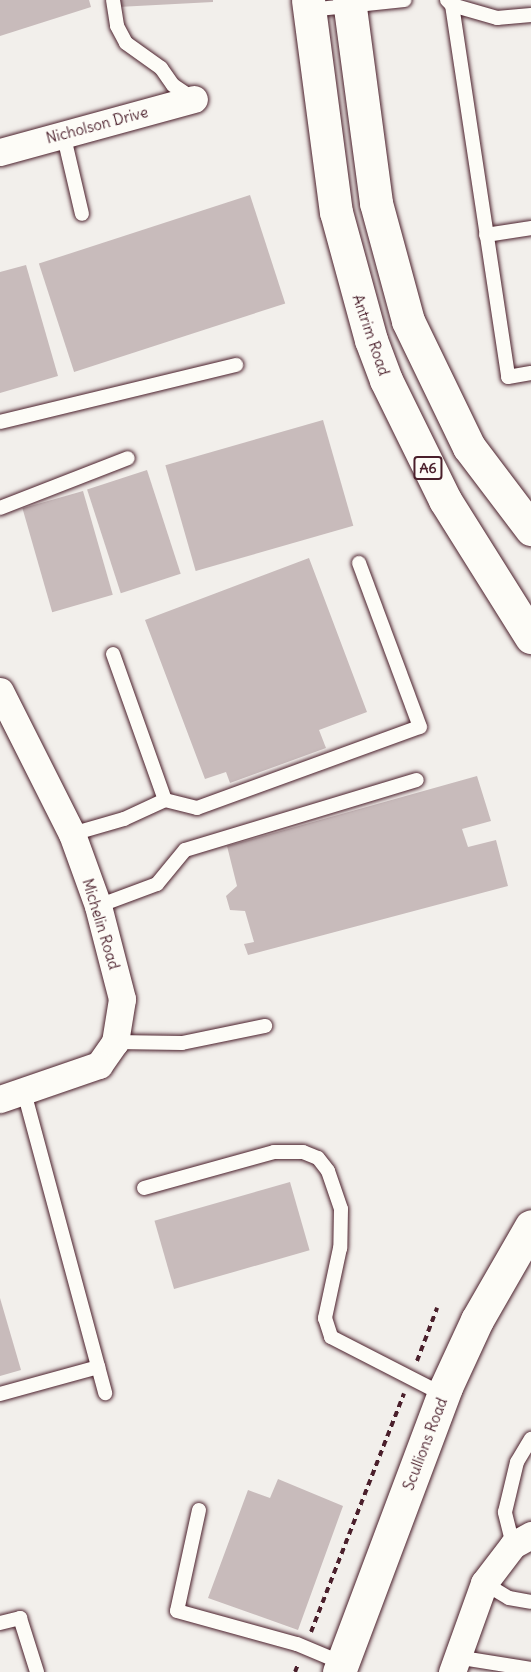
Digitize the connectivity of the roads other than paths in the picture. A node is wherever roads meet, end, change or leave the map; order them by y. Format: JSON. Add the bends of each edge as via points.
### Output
{"nodes":[{"id":1,"x":113,"y":0,"type":"edge"},
{"id":2,"x":404,"y":0,"type":"edge"},
{"id":3,"x":449,"y":2,"type":"edge"},
{"id":4,"x":350,"y":3,"type":"edge"},
{"id":5,"x":308,"y":5,"type":"edge"},
{"id":6,"x":531,"y":15,"type":"edge"},
{"id":7,"x":194,"y":99,"type":"joint"},
{"id":8,"x":63,"y":133,"type":"junction"},
{"id":9,"x":0,"y":152,"type":"edge"},
{"id":10,"x":82,"y":214,"type":"dead end"},
{"id":11,"x":531,"y":228,"type":"edge"},
{"id":12,"x":486,"y":235,"type":"junction"},
{"id":13,"x":236,"y":365,"type":"dead end"},
{"id":14,"x":531,"y":373,"type":"edge"},
{"id":15,"x":0,"y":422,"type":"edge"},
{"id":16,"x":128,"y":458,"type":"dead end"},
{"id":17,"x":0,"y":508,"type":"edge"},
{"id":18,"x":531,"y":529,"type":"edge"},
{"id":19,"x":359,"y":563,"type":"dead end"},
{"id":20,"x":531,"y":636,"type":"edge"},
{"id":21,"x":113,"y":654,"type":"dead end"},
{"id":22,"x":0,"y":691,"type":"edge"},
{"id":23,"x":417,"y":780,"type":"dead end"},
{"id":24,"x":165,"y":800,"type":"junction"},
{"id":25,"x":72,"y":834,"type":"junction"},
{"id":26,"x":98,"y":906,"type":"junction"},
{"id":27,"x":265,"y":1026,"type":"dead end"},
{"id":28,"x":115,"y":1042,"type":"junction"},
{"id":29,"x":12,"y":1096,"type":"edge"},
{"id":30,"x":144,"y":1188,"type":"dead end"},
{"id":31,"x":531,"y":1226,"type":"edge"},
{"id":32,"x":98,"y":1367,"type":"junction"},
{"id":33,"x":105,"y":1393,"type":"dead end"},
{"id":34,"x":0,"y":1394,"type":"edge"},
{"id":35,"x":444,"y":1395,"type":"junction"},
{"id":36,"x":531,"y":1439,"type":"edge"},
{"id":37,"x":200,"y":1510,"type":"dead end"},
{"id":38,"x":522,"y":1540,"type":"edge"},
{"id":39,"x":484,"y":1583,"type":"junction"},
{"id":40,"x":531,"y":1602,"type":"edge"},
{"id":41,"x":0,"y":1623,"type":"edge"},
{"id":42,"x":454,"y":1664,"type":"edge"},
{"id":43,"x":340,"y":1668,"type":"edge"},
{"id":44,"x":531,"y":1669,"type":"edge"},
{"id":45,"x":37,"y":1672,"type":"edge"}],
"edges":[{"from":1,"to":7,"type":"lane","via":[[117,26],[126,43],[162,68],[173,85]]},
{"from":2,"to":4,"type":"lane"},
{"from":3,"to":6,"type":"lane","via":[[497,18]]},
{"from":3,"to":12,"type":"lane"},
{"from":4,"to":5,"type":"lane"},
{"from":4,"to":18,"type":"main road","via":[[376,203],[408,321],[469,447]]},
{"from":5,"to":20,"type":"main road","name":"Antrim Road","number":"A6","via":[[336,212],[371,340],[445,500]]},
{"from":7,"to":8,"type":"street","name":"Nicholson Drive"},
{"from":8,"to":9,"type":"street","name":"Nicholson Drive"},
{"from":8,"to":10,"type":"lane"},
{"from":11,"to":12,"type":"lane"},
{"from":12,"to":14,"type":"lane","via":[[508,377]]},
{"from":13,"to":15,"type":"lane"},
{"from":16,"to":17,"type":"lane"},
{"from":19,"to":24,"type":"lane","via":[[420,727],[197,808]]},
{"from":21,"to":24,"type":"lane"},
{"from":22,"to":25,"type":"street","name":"Michelin Road"},
{"from":23,"to":26,"type":"lane","via":[[185,850],[157,884]]},
{"from":24,"to":25,"type":"lane","via":[[124,819]]},
{"from":25,"to":26,"type":"street","name":"Michelin Road"},
{"from":26,"to":28,"type":"street","name":"Michelin Road","via":[[122,999]]},
{"from":27,"to":28,"type":"lane","via":[[182,1043]]},
{"from":28,"to":29,"type":"street","name":"Michelin Road","via":[[99,1065]]},
{"from":29,"to":32,"type":"lane"},
{"from":30,"to":35,"type":"lane","via":[[274,1152],[303,1152],[318,1158],[328,1171],[341,1209],[340,1248],[326,1326],[331,1336]]},
{"from":31,"to":35,"type":"main road","name":"Scullions Road","via":[[477,1320]]},
{"from":32,"to":33,"type":"lane"},
{"from":32,"to":34,"type":"lane"},
{"from":35,"to":43,"type":"main road","name":"Scullions Road"},
{"from":36,"to":38,"type":"lane","via":[[517,1462],[505,1512]]},
{"from":37,"to":43,"type":"lane","via":[[177,1611],[305,1648]]},
{"from":38,"to":39,"type":"street"},
{"from":39,"to":40,"type":"lane","via":[[509,1598]]},
{"from":39,"to":42,"type":"street"},
{"from":41,"to":45,"type":"lane","via":[[20,1618]]},
{"from":42,"to":44,"type":"lane"}]}
